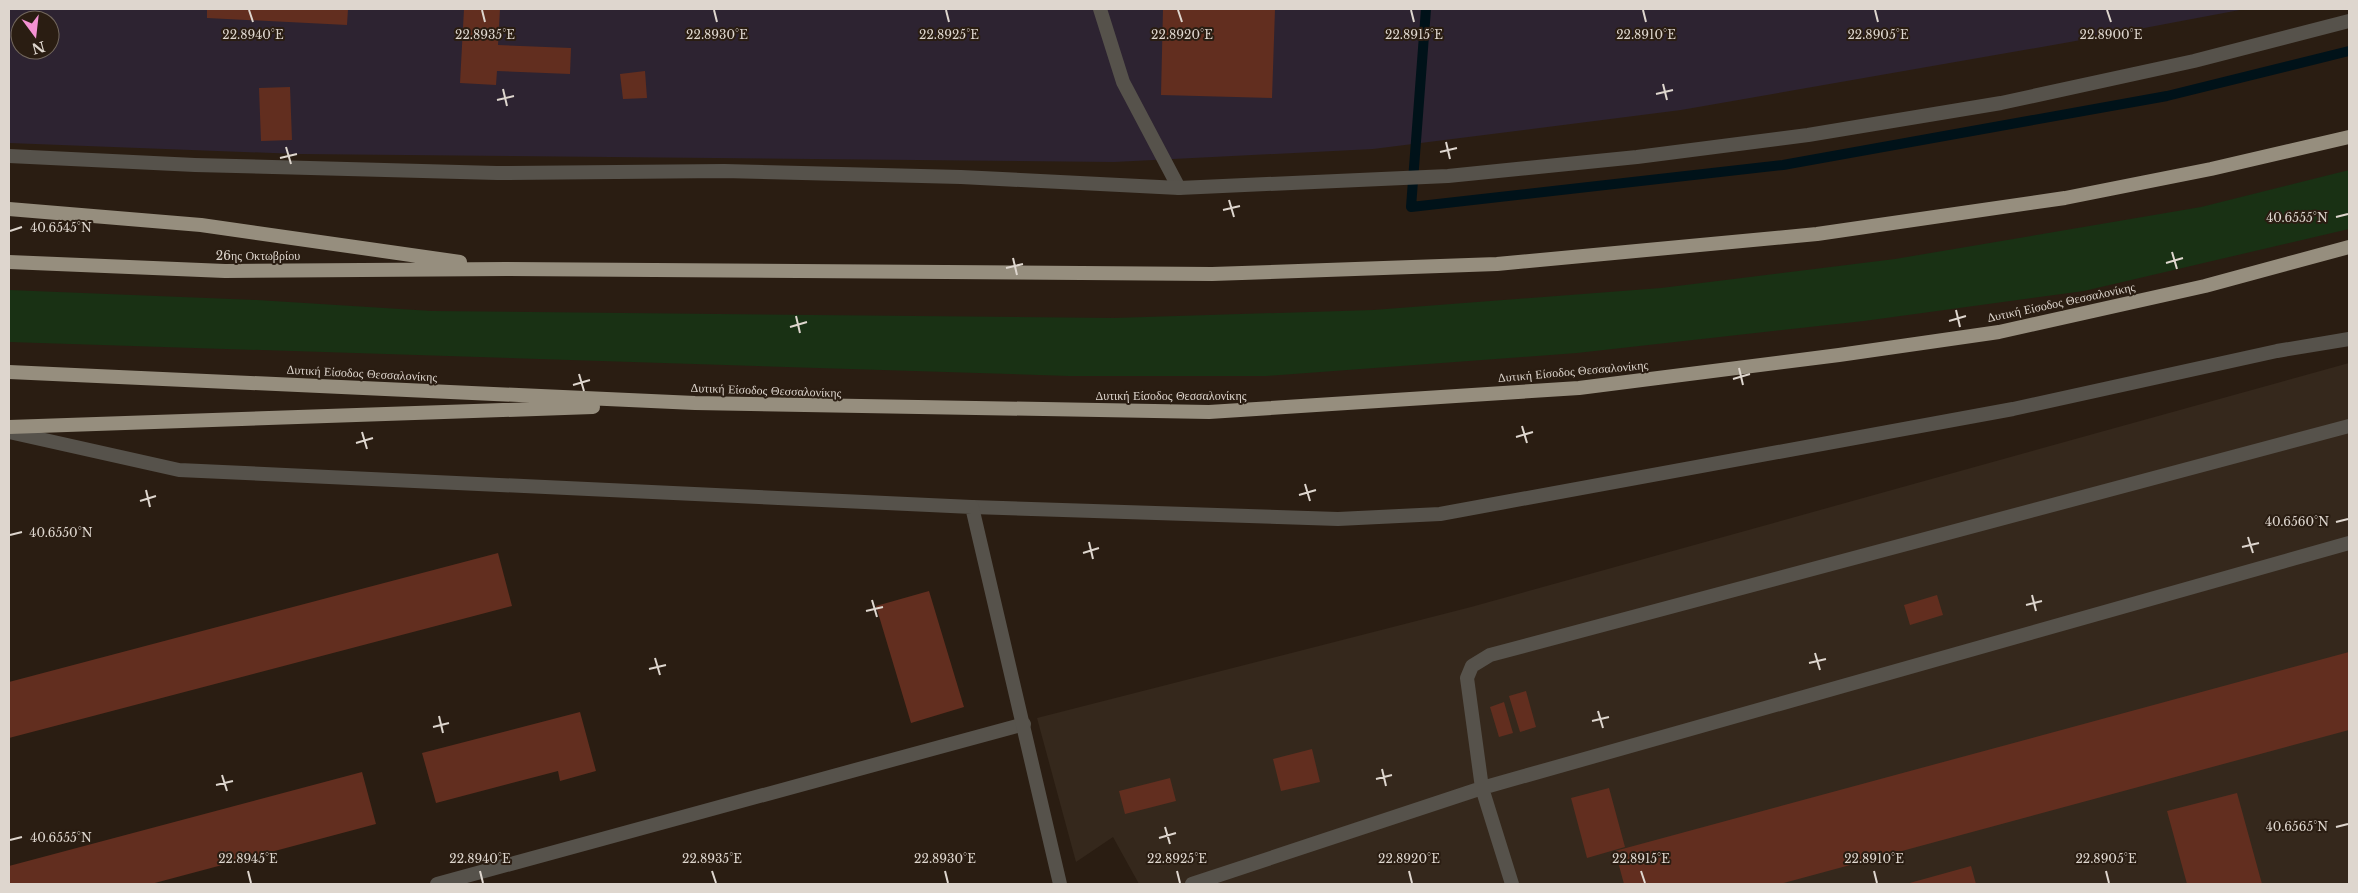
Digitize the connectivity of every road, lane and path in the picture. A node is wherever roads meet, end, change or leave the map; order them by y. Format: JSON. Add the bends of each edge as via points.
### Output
{"nodes":[{"id":1,"x":1100,"y":9,"type":"edge"},
{"id":2,"x":2349,"y":21,"type":"edge"},
{"id":3,"x":2349,"y":137,"type":"edge"},
{"id":4,"x":9,"y":156,"type":"edge"},
{"id":5,"x":1179,"y":188,"type":"junction"},
{"id":6,"x":9,"y":208,"type":"edge"},
{"id":7,"x":2349,"y":247,"type":"edge"},
{"id":8,"x":9,"y":262,"type":"edge"},
{"id":9,"x":507,"y":269,"type":"junction"},
{"id":10,"x":2349,"y":339,"type":"edge"},
{"id":11,"x":9,"y":372,"type":"edge"},
{"id":12,"x":695,"y":403,"type":"junction"},
{"id":13,"x":2349,"y":426,"type":"edge"},
{"id":14,"x":9,"y":427,"type":"edge"},
{"id":15,"x":9,"y":432,"type":"edge"},
{"id":16,"x":972,"y":507,"type":"junction"},
{"id":17,"x":2349,"y":543,"type":"edge"},
{"id":18,"x":1024,"y":724,"type":"junction"},
{"id":19,"x":1482,"y":788,"type":"junction"},
{"id":20,"x":437,"y":884,"type":"edge"},
{"id":21,"x":1060,"y":884,"type":"edge"},
{"id":22,"x":1192,"y":884,"type":"edge"},
{"id":23,"x":1512,"y":884,"type":"edge"}],
"edges":[{"from":1,"to":5,"type":"street","via":[[1122,82]]},
{"from":2,"to":5,"type":"street","via":[[2194,61],[2001,103],[1808,135],[1637,158],[1448,176]]},
{"from":3,"to":9,"type":"highway","via":[[2065,198],[1817,234],[1497,264],[1212,274]]},
{"from":4,"to":5,"type":"street","via":[[195,165],[498,173],[724,172],[961,177]]},
{"from":6,"to":9,"type":"highway","via":[[201,225]]},
{"from":7,"to":12,"type":"highway","name":"Δυτική Είσοδος Θεσσαλονίκης","via":[[2205,286],[1999,332],[1579,388],[1209,412]]},
{"from":8,"to":9,"type":"highway","name":"26ης Οκτωβρίου","via":[[225,270]]},
{"from":10,"to":16,"type":"street","via":[[2277,351],[2013,409],[1440,514],[1338,519]]},
{"from":11,"to":12,"type":"highway","name":"Δυτική Είσοδος Θεσσαλονίκης"},
{"from":12,"to":14,"type":"highway"},
{"from":13,"to":19,"type":"street","via":[[1490,655],[1472,666],[1467,678]]},
{"from":15,"to":16,"type":"street","via":[[178,470]]},
{"from":16,"to":18,"type":"street"},
{"from":17,"to":19,"type":"street"},
{"from":18,"to":20,"type":"street"},
{"from":18,"to":21,"type":"street"},
{"from":19,"to":22,"type":"street"},
{"from":19,"to":23,"type":"street"}]}
